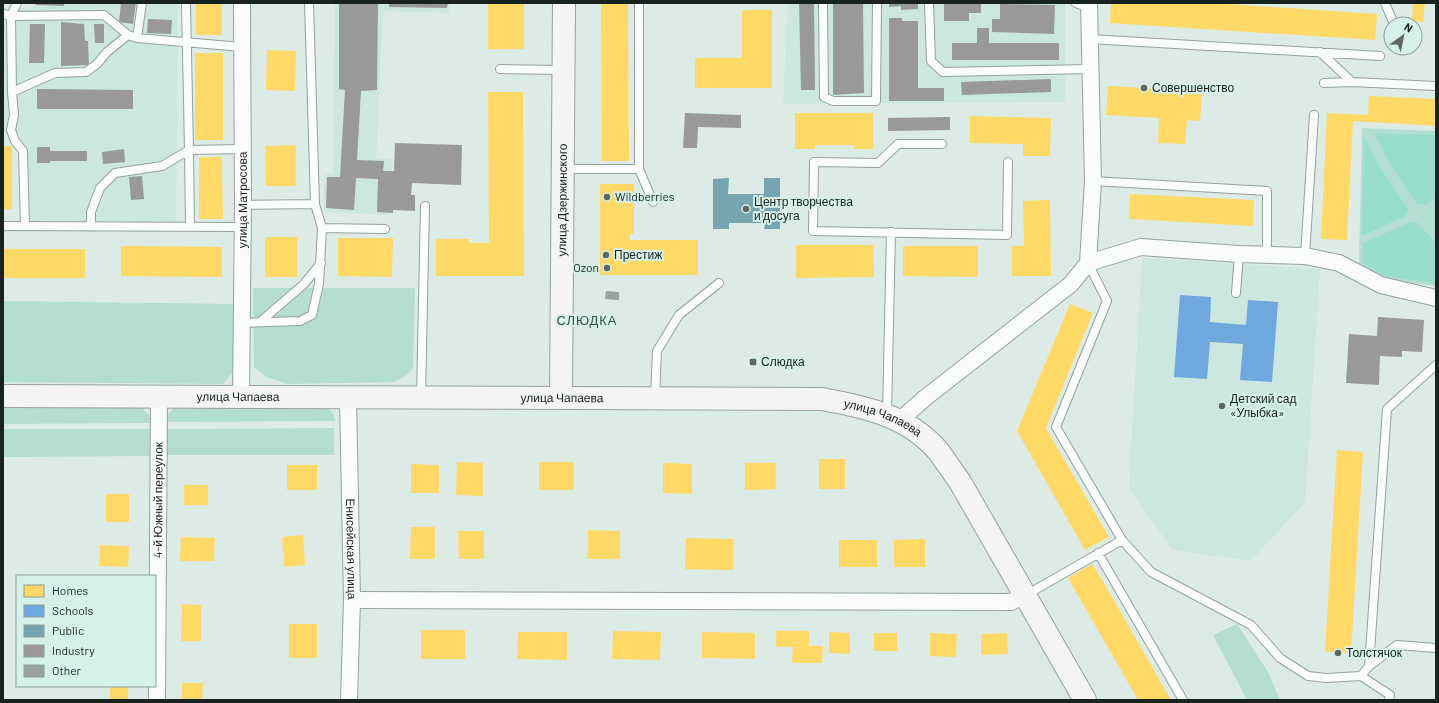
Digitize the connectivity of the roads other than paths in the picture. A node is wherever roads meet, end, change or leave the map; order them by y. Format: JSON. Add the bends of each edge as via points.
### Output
{"nodes":[{"id":1,"x":17,"y":3,"type":"edge"},
{"id":2,"x":142,"y":3,"type":"edge"},
{"id":3,"x":186,"y":3,"type":"edge"},
{"id":4,"x":242,"y":3,"type":"edge"},
{"id":5,"x":309,"y":3,"type":"edge"},
{"id":6,"x":564,"y":3,"type":"edge"},
{"id":7,"x":639,"y":3,"type":"edge"},
{"id":8,"x":823,"y":3,"type":"edge"},
{"id":9,"x":876,"y":3,"type":"edge"},
{"id":10,"x":929,"y":3,"type":"edge"},
{"id":11,"x":1385,"y":3,"type":"edge"},
{"id":12,"x":1085,"y":5,"type":"edge"},
{"id":13,"x":7,"y":15,"type":"edge"},
{"id":14,"x":1391,"y":16,"type":"edge"},
{"id":15,"x":128,"y":34,"type":"junction"},
{"id":16,"x":137,"y":38,"type":"junction"},
{"id":17,"x":1090,"y":38,"type":"junction"},
{"id":18,"x":187,"y":43,"type":"junction"},
{"id":19,"x":242,"y":47,"type":"junction"},
{"id":20,"x":1320,"y":52,"type":"junction"},
{"id":21,"x":1380,"y":56,"type":"dead end"},
{"id":22,"x":500,"y":69,"type":"dead end"},
{"id":23,"x":1090,"y":69,"type":"junction"},
{"id":24,"x":564,"y":70,"type":"junction"},
{"id":25,"x":1352,"y":82,"type":"junction"},
{"id":26,"x":1324,"y":83,"type":"dead end"},
{"id":27,"x":1436,"y":86,"type":"edge"},
{"id":28,"x":12,"y":92,"type":"junction"},
{"id":29,"x":1314,"y":115,"type":"dead end"},
{"id":30,"x":942,"y":144,"type":"dead end"},
{"id":31,"x":242,"y":149,"type":"junction"},
{"id":32,"x":189,"y":150,"type":"junction"},
{"id":33,"x":1008,"y":162,"type":"dead end"},
{"id":34,"x":563,"y":168,"type":"junction"},
{"id":35,"x":639,"y":169,"type":"junction"},
{"id":36,"x":1093,"y":181,"type":"junction"},
{"id":37,"x":653,"y":202,"type":"dead end"},
{"id":38,"x":315,"y":204,"type":"junction"},
{"id":39,"x":244,"y":205,"type":"junction"},
{"id":40,"x":424,"y":206,"type":"dead end"},
{"id":41,"x":3,"y":226,"type":"edge"},
{"id":42,"x":25,"y":226,"type":"junction"},
{"id":43,"x":91,"y":226,"type":"junction"},
{"id":44,"x":190,"y":227,"type":"junction"},
{"id":45,"x":243,"y":227,"type":"junction"},
{"id":46,"x":322,"y":228,"type":"junction"},
{"id":47,"x":385,"y":229,"type":"dead end"},
{"id":48,"x":891,"y":232,"type":"junction"},
{"id":49,"x":1239,"y":254,"type":"junction"},
{"id":50,"x":1267,"y":255,"type":"junction"},
{"id":51,"x":1305,"y":256,"type":"junction"},
{"id":52,"x":1088,"y":263,"type":"junction"},
{"id":53,"x":321,"y":264,"type":"junction"},
{"id":54,"x":719,"y":283,"type":"dead end"},
{"id":55,"x":1236,"y":293,"type":"dead end"},
{"id":56,"x":1436,"y":298,"type":"edge"},
{"id":57,"x":260,"y":322,"type":"junction"},
{"id":58,"x":242,"y":323,"type":"junction"},
{"id":59,"x":1436,"y":365,"type":"edge"},
{"id":60,"x":3,"y":396,"type":"edge"},
{"id":61,"x":159,"y":397,"type":"junction"},
{"id":62,"x":242,"y":397,"type":"junction"},
{"id":63,"x":348,"y":397,"type":"junction"},
{"id":64,"x":421,"y":397,"type":"junction"},
{"id":65,"x":561,"y":398,"type":"junction"},
{"id":66,"x":655,"y":398,"type":"junction"},
{"id":67,"x":893,"y":417,"type":"junction"},
{"id":68,"x":1122,"y":540,"type":"junction"},
{"id":69,"x":1098,"y":554,"type":"junction"},
{"id":70,"x":1025,"y":595,"type":"junction"},
{"id":71,"x":352,"y":600,"type":"junction"},
{"id":72,"x":1436,"y":648,"type":"edge"},
{"id":73,"x":1369,"y":666,"type":"junction"},
{"id":74,"x":1361,"y":676,"type":"junction"},
{"id":75,"x":157,"y":700,"type":"edge"},
{"id":76,"x":349,"y":700,"type":"edge"},
{"id":77,"x":1085,"y":700,"type":"edge"},
{"id":78,"x":1183,"y":700,"type":"edge"},
{"id":79,"x":1389,"y":700,"type":"edge"}],
"edges":[{"from":1,"to":13,"type":"lane"},
{"from":2,"to":16,"type":"lane"},
{"from":3,"to":18,"type":"lane"},
{"from":4,"to":19,"type":"street","name":"улица Матросова"},
{"from":5,"to":38,"type":"lane"},
{"from":6,"to":24,"type":"main road","name":"улица Дзержинского"},
{"from":7,"to":35,"type":"lane"},
{"from":8,"to":9,"type":"lane","via":[[824,96],[833,101],[876,101]]},
{"from":10,"to":23,"type":"lane","via":[[931,61],[943,72]]},
{"from":11,"to":14,"type":"lane"},
{"from":12,"to":17,"type":"street"},
{"from":13,"to":15,"type":"lane","via":[[104,15]]},
{"from":13,"to":28,"type":"lane"},
{"from":15,"to":16,"type":"lane"},
{"from":15,"to":28,"type":"lane","via":[[86,72],[55,73]]},
{"from":16,"to":18,"type":"lane"},
{"from":17,"to":20,"type":"lane"},
{"from":17,"to":23,"type":"street"},
{"from":18,"to":19,"type":"lane"},
{"from":18,"to":32,"type":"lane"},
{"from":19,"to":31,"type":"street","name":"улица Матросова"},
{"from":20,"to":21,"type":"lane"},
{"from":20,"to":25,"type":"lane"},
{"from":22,"to":24,"type":"lane"},
{"from":23,"to":36,"type":"street"},
{"from":24,"to":34,"type":"main road","name":"улица Дзержинского"},
{"from":25,"to":26,"type":"lane"},
{"from":25,"to":27,"type":"lane"},
{"from":28,"to":42,"type":"lane","via":[[14,115],[11,130],[23,151]]},
{"from":29,"to":51,"type":"lane"},
{"from":30,"to":48,"type":"lane","via":[[898,144],[878,163],[814,162],[813,231]]},
{"from":31,"to":32,"type":"lane"},
{"from":31,"to":39,"type":"street","name":"улица Матросова"},
{"from":32,"to":43,"type":"lane","via":[[162,166],[115,173],[100,188],[91,212]]},
{"from":32,"to":44,"type":"lane"},
{"from":33,"to":48,"type":"lane","via":[[1007,235]]},
{"from":34,"to":35,"type":"lane"},
{"from":34,"to":65,"type":"main road","name":"улица Дзержинского"},
{"from":35,"to":37,"type":"lane"},
{"from":36,"to":50,"type":"lane","via":[[1267,191]]},
{"from":36,"to":52,"type":"street"},
{"from":38,"to":39,"type":"lane"},
{"from":38,"to":46,"type":"lane"},
{"from":39,"to":45,"type":"street","name":"улица Матросова"},
{"from":40,"to":64,"type":"lane"},
{"from":41,"to":42,"type":"lane"},
{"from":42,"to":43,"type":"lane"},
{"from":43,"to":44,"type":"lane"},
{"from":44,"to":45,"type":"lane"},
{"from":45,"to":58,"type":"street","name":"улица Матросова"},
{"from":46,"to":47,"type":"lane"},
{"from":46,"to":53,"type":"lane"},
{"from":48,"to":67,"type":"lane"},
{"from":49,"to":50,"type":"street"},
{"from":49,"to":52,"type":"street","via":[[1141,247]]},
{"from":49,"to":55,"type":"lane"},
{"from":50,"to":51,"type":"street"},
{"from":51,"to":56,"type":"street","via":[[1339,263],[1380,285]]},
{"from":52,"to":67,"type":"street","via":[[1071,284],[924,398]]},
{"from":52,"to":68,"type":"lane","via":[[1106,301],[1056,427]]},
{"from":53,"to":57,"type":"lane","via":[[304,284]]},
{"from":53,"to":57,"type":"lane","via":[[312,315],[300,321]]},
{"from":54,"to":66,"type":"lane","via":[[679,315],[657,351]]},
{"from":57,"to":58,"type":"lane"},
{"from":58,"to":62,"type":"street","name":"улица Матросова"},
{"from":59,"to":73,"type":"lane","via":[[1387,409]]},
{"from":60,"to":61,"type":"main road","name":"улица Чапаева"},
{"from":61,"to":62,"type":"main road","name":"улица Чапаева"},
{"from":61,"to":75,"type":"street","name":"4-й Южный переулок"},
{"from":62,"to":63,"type":"main road","name":"улица Чапаева"},
{"from":63,"to":64,"type":"main road","name":"улица Чапаева"},
{"from":63,"to":71,"type":"street","name":"Енисейская улица"},
{"from":64,"to":65,"type":"main road","name":"улица Чапаева"},
{"from":65,"to":66,"type":"main road","name":"улица Чапаева"},
{"from":66,"to":67,"type":"main road","name":"улица Чапаева","via":[[822,399],[860,406]]},
{"from":67,"to":70,"type":"main road","name":"улица Чапаева","via":[[924,438],[938,452],[960,482]]},
{"from":68,"to":69,"type":"lane"},
{"from":68,"to":74,"type":"lane","via":[[1152,572],[1251,625],[1280,658],[1308,676]]},
{"from":69,"to":70,"type":"lane"},
{"from":69,"to":78,"type":"lane"},
{"from":70,"to":71,"type":"street","via":[[1011,602]]},
{"from":70,"to":77,"type":"main road","name":"улица Чапаева"},
{"from":71,"to":76,"type":"street","name":"Енисейская улица"},
{"from":72,"to":73,"type":"lane","via":[[1396,646]]},
{"from":73,"to":74,"type":"lane"},
{"from":74,"to":79,"type":"lane","via":[[1390,694]]}]}
